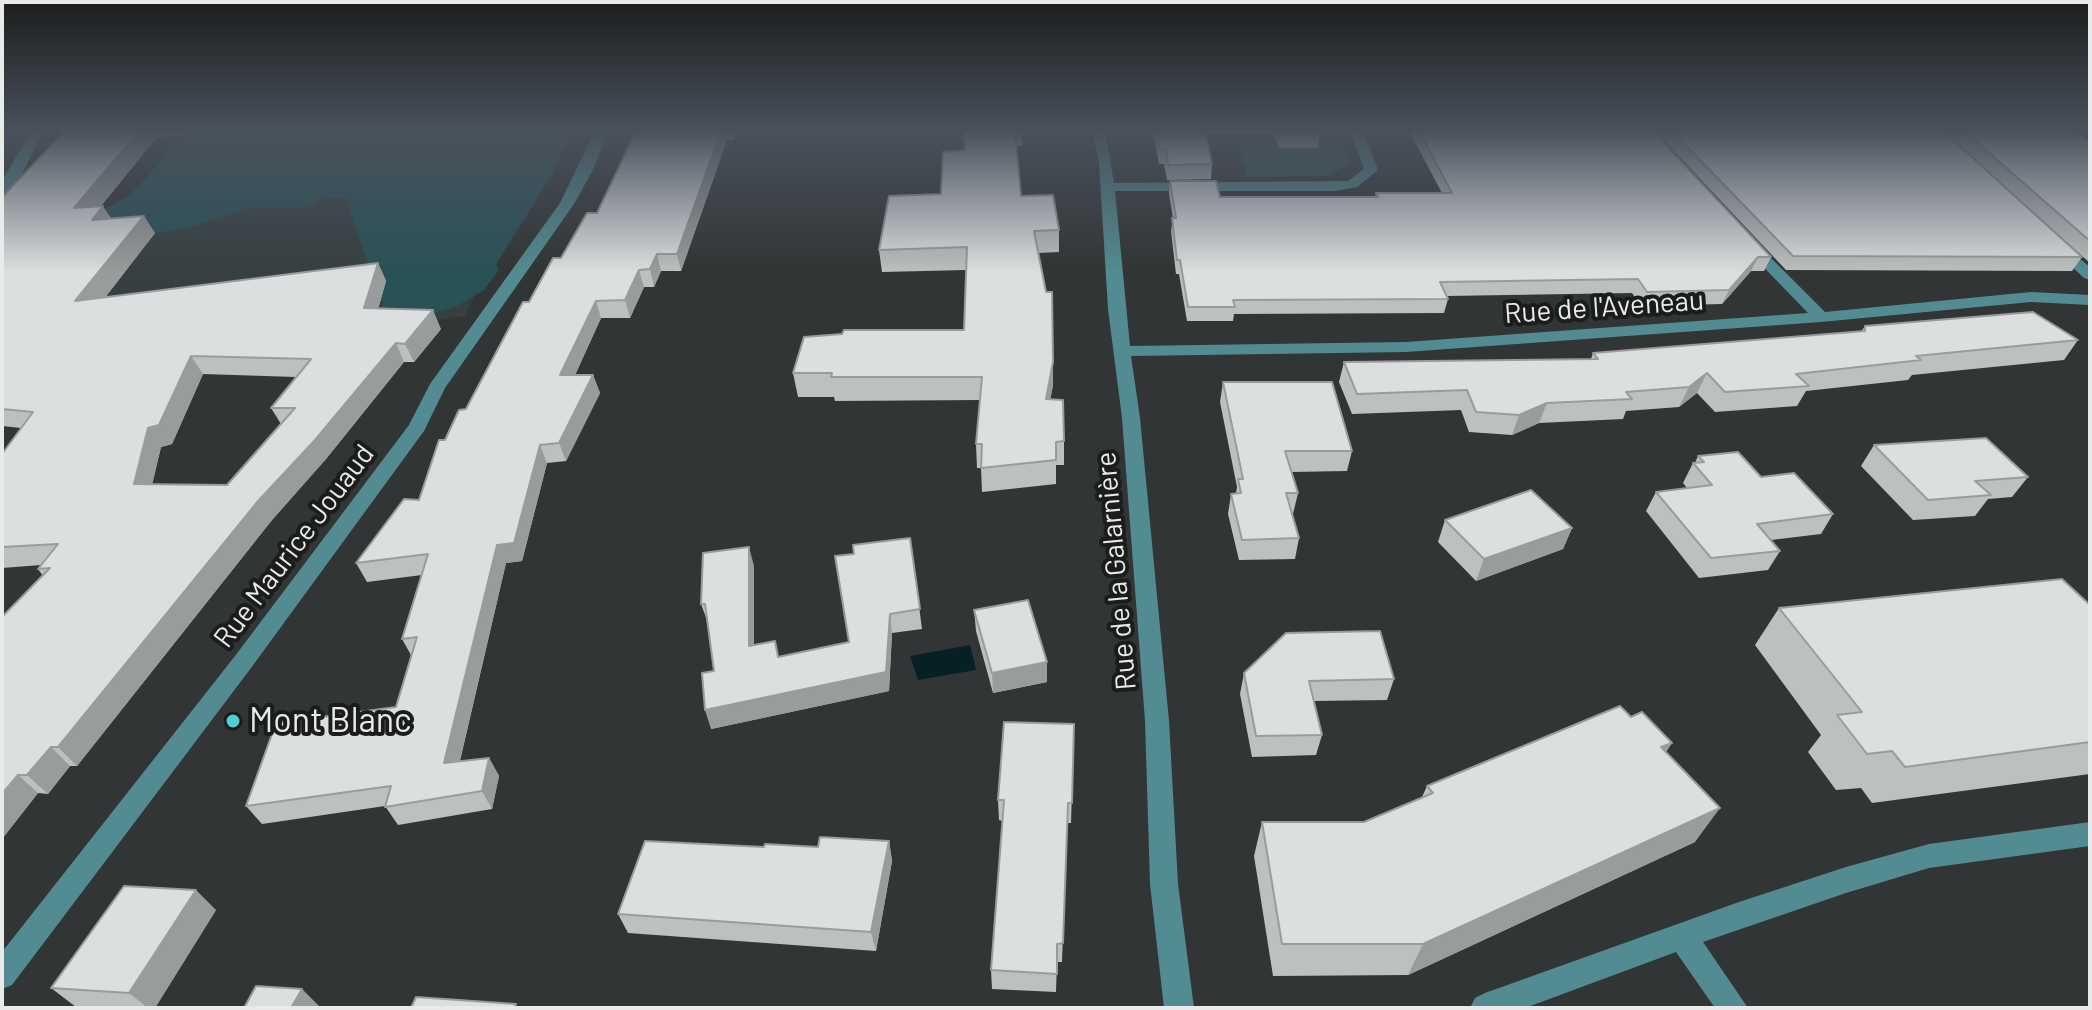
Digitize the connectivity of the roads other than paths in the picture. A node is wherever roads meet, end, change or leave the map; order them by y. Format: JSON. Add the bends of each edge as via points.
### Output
{"nodes":[{"id":1,"x":581,"y":178,"type":"edge"},
{"id":2,"x":1106,"y":178,"type":"edge"},
{"id":3,"x":1363,"y":178,"type":"edge"},
{"id":4,"x":1107,"y":187,"type":"junction"},
{"id":5,"x":1736,"y":230,"type":"edge"},
{"id":6,"x":2044,"y":233,"type":"edge"},
{"id":7,"x":2090,"y":275,"type":"edge"},
{"id":8,"x":2090,"y":300,"type":"edge"},
{"id":9,"x":1821,"y":317,"type":"junction"},
{"id":10,"x":1121,"y":351,"type":"junction"},
{"id":11,"x":2090,"y":834,"type":"edge"},
{"id":12,"x":1682,"y":936,"type":"junction"},
{"id":13,"x":2,"y":975,"type":"edge"},
{"id":14,"x":1179,"y":1008,"type":"edge"},
{"id":15,"x":1485,"y":1008,"type":"edge"},
{"id":16,"x":1733,"y":1008,"type":"edge"}],
"edges":[{"from":1,"to":13,"type":"street","name":"Rue Maurice Jouaud","via":[[436,388],[417,427]]},
{"from":2,"to":4,"type":"street","name":"Rue de la Galarnière"},
{"from":3,"to":4,"type":"street","via":[[1344,186]]},
{"from":4,"to":10,"type":"street","name":"Rue de la Galarnière"},
{"from":5,"to":9,"type":"street"},
{"from":6,"to":7,"type":"street"},
{"from":8,"to":9,"type":"street","name":"Rue de l'Aveneau","via":[[2031,297]]},
{"from":9,"to":10,"type":"street","name":"Rue de l'Aveneau","via":[[1406,347]]},
{"from":10,"to":14,"type":"street","name":"Rue de la Galarnière","via":[[1131,418],[1156,706],[1169,940]]},
{"from":11,"to":12,"type":"street","via":[[1929,856]]},
{"from":12,"to":15,"type":"street"},
{"from":12,"to":16,"type":"street"}]}
